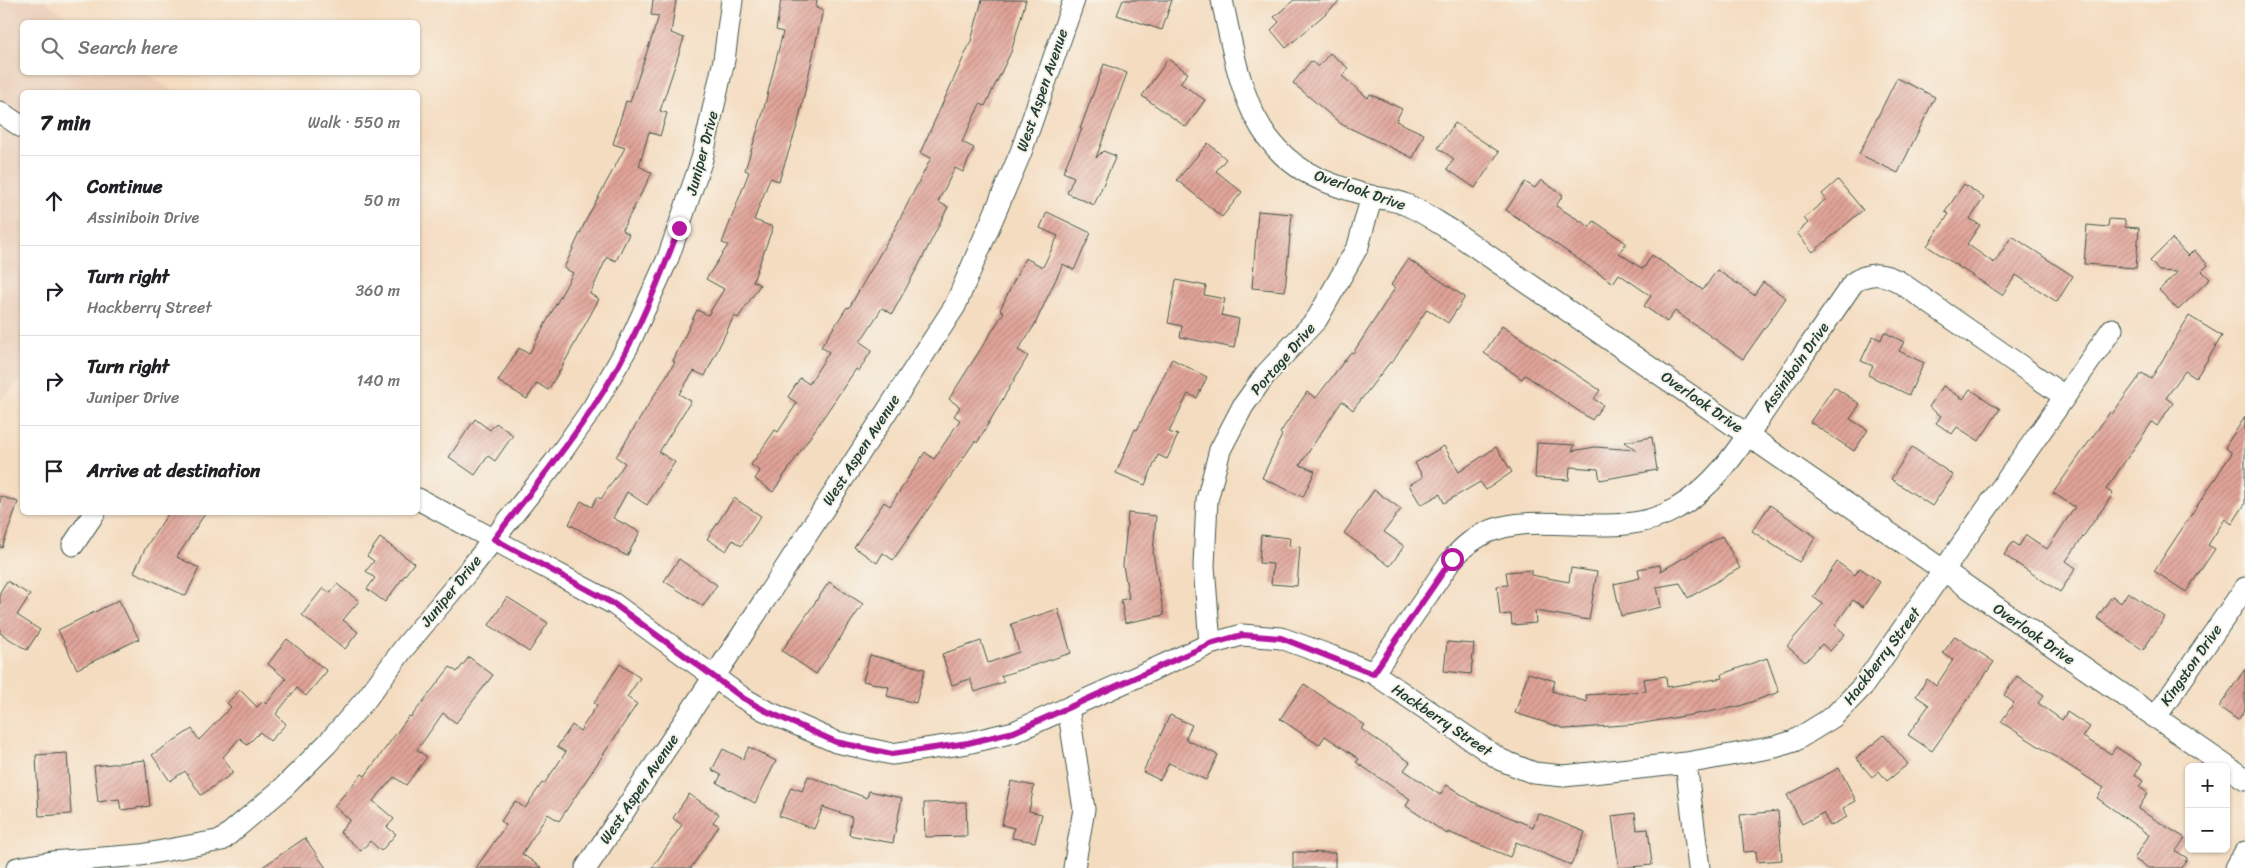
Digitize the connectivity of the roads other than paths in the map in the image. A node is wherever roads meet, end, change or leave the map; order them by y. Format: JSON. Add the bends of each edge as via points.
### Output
{"nodes":[{"id":1,"x":732,"y":0,"type":"edge"},
{"id":2,"x":1074,"y":0,"type":"edge"},
{"id":3,"x":1222,"y":0,"type":"edge"},
{"id":4,"x":0,"y":112,"type":"edge"},
{"id":5,"x":20,"y":126,"type":"edge"},
{"id":6,"x":1372,"y":196,"type":"junction"},
{"id":7,"x":2112,"y":328,"type":"dead end"},
{"id":8,"x":2064,"y":396,"type":"junction"},
{"id":9,"x":1748,"y":434,"type":"junction"},
{"id":10,"x":420,"y":500,"type":"edge"},
{"id":11,"x":93,"y":515,"type":"edge"},
{"id":12,"x":494,"y":539,"type":"junction"},
{"id":13,"x":74,"y":545,"type":"dead end"},
{"id":14,"x":1943,"y":572,"type":"junction"},
{"id":15,"x":2245,"y":588,"type":"edge"},
{"id":16,"x":1210,"y":644,"type":"junction"},
{"id":17,"x":1373,"y":674,"type":"junction"},
{"id":18,"x":713,"y":678,"type":"junction"},
{"id":19,"x":1068,"y":708,"type":"junction"},
{"id":20,"x":2155,"y":718,"type":"junction"},
{"id":21,"x":1686,"y":762,"type":"junction"},
{"id":22,"x":2245,"y":779,"type":"edge"},
{"id":23,"x":2245,"y":852,"type":"edge"},
{"id":24,"x":52,"y":865,"type":"edge"},
{"id":25,"x":17,"y":868,"type":"edge"},
{"id":26,"x":586,"y":868,"type":"edge"},
{"id":27,"x":1074,"y":868,"type":"edge"},
{"id":28,"x":1699,"y":868,"type":"edge"},
{"id":29,"x":2236,"y":868,"type":"edge"}],
"edges":[{"from":1,"to":12,"type":"street","name":"Juniper Drive","via":[[724,60],[702,158],[657,287],[594,406]]},
{"from":2,"to":18,"type":"street","name":"West Aspen Avenue","via":[[1021,152],[955,306]]},
{"from":3,"to":6,"type":"street","name":"Overlook Drive","via":[[1242,91],[1272,144],[1306,172],[1325,182]]},
{"from":4,"to":5,"type":"street"},
{"from":6,"to":9,"type":"street","name":"Overlook Drive","via":[[1404,204],[1454,232]]},
{"from":6,"to":16,"type":"street","name":"Portage Drive","via":[[1358,246],[1317,319],[1265,375],[1243,406],[1220,450],[1207,500],[1204,566]]},
{"from":7,"to":8,"type":"street","name":"Hackberry Street"},
{"from":8,"to":9,"type":"street","name":"Assiniboin Drive","via":[[1898,281],[1883,275],[1868,275],[1853,284]]},
{"from":8,"to":14,"type":"street","name":"Hackberry Street"},
{"from":9,"to":14,"type":"street","name":"Overlook Drive"},
{"from":9,"to":17,"type":"street","name":"Assiniboin Drive","via":[[1711,483],[1694,498],[1657,518],[1612,526],[1525,524],[1486,533],[1469,543],[1452,559]]},
{"from":10,"to":12,"type":"street","name":"Hackberry Street"},
{"from":11,"to":13,"type":"street"},
{"from":12,"to":18,"type":"street","name":"Hackberry Street","via":[[614,604]]},
{"from":12,"to":24,"type":"street","name":"Juniper Drive","via":[[327,744],[283,788],[222,840],[141,855]]},
{"from":14,"to":20,"type":"street","name":"Overlook Drive"},
{"from":14,"to":21,"type":"street","name":"Hackberry Street","via":[[1863,686],[1833,717],[1794,741],[1775,747]]},
{"from":15,"to":20,"type":"street","name":"Kingston Drive"},
{"from":16,"to":17,"type":"street","name":"Hackberry Street","via":[[1242,635],[1281,638]]},
{"from":16,"to":19,"type":"street","name":"Hackberry Street"},
{"from":17,"to":21,"type":"street","name":"Hackberry Street","via":[[1485,751],[1534,773],[1579,776]]},
{"from":18,"to":19,"type":"street","name":"Hackberry Street","via":[[764,710],[836,742],[892,754],[968,743],[1014,732]]},
{"from":18,"to":26,"type":"street","name":"West Aspen Avenue"},
{"from":19,"to":27,"type":"street","via":[[1084,809]]},
{"from":20,"to":22,"type":"street","name":"Overlook Drive"},
{"from":21,"to":28,"type":"street"},
{"from":23,"to":29,"type":"street"},
{"from":24,"to":25,"type":"street","name":"Juniper Drive"}]}
